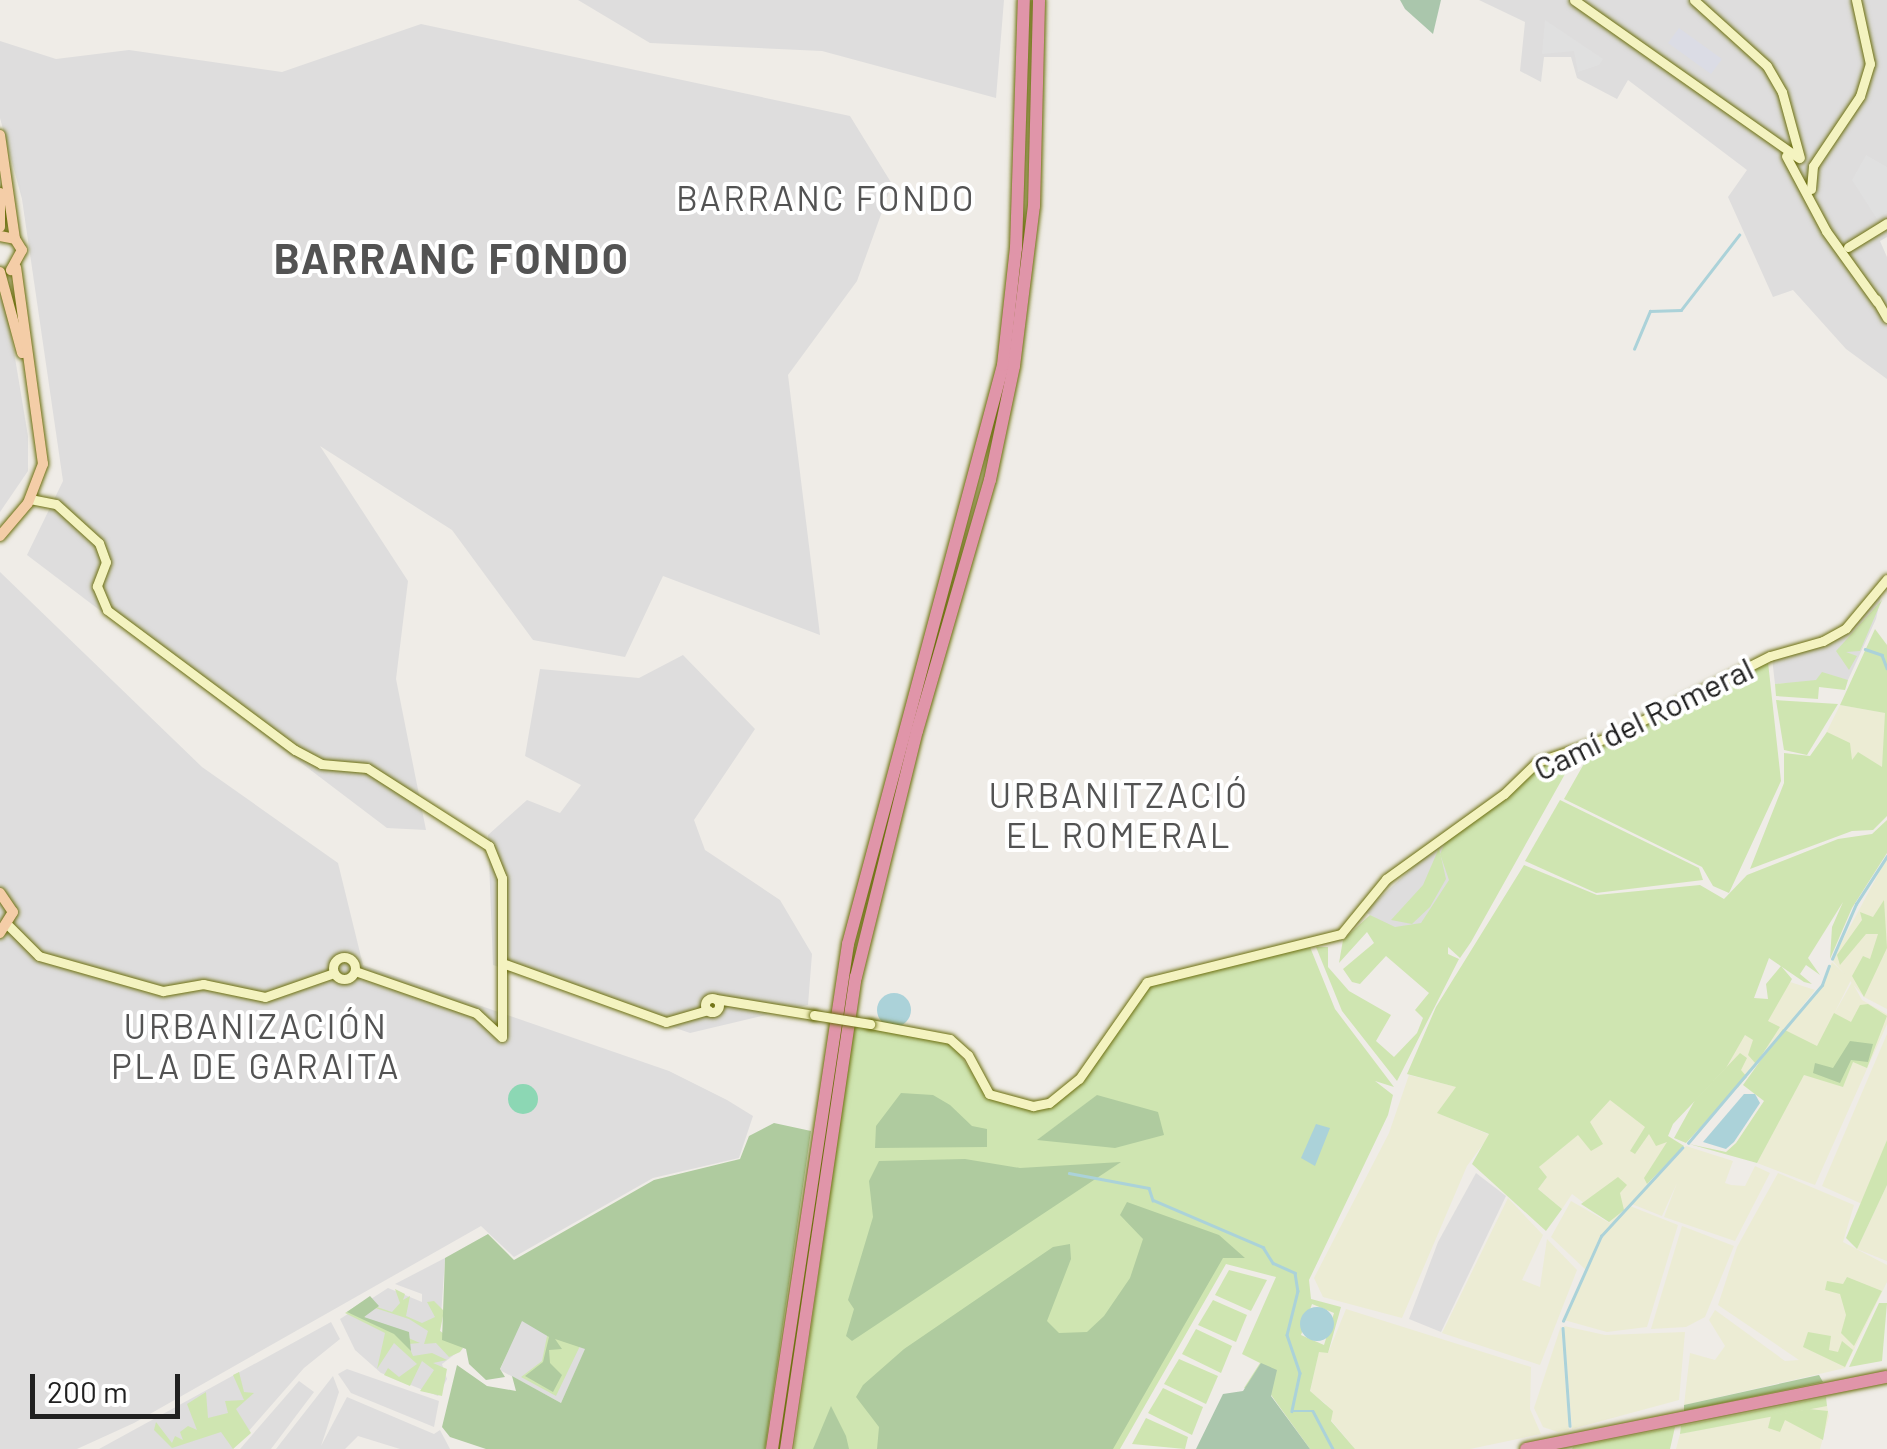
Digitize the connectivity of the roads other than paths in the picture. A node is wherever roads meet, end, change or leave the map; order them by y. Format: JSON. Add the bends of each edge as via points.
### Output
{"nodes":[{"id":1,"x":1024,"y":0,"type":"edge"},
{"id":2,"x":1039,"y":0,"type":"edge"},
{"id":3,"x":1574,"y":0,"type":"edge"},
{"id":4,"x":1694,"y":0,"type":"edge"},
{"id":5,"x":1856,"y":0,"type":"edge"},
{"id":6,"x":0,"y":135,"type":"edge"},
{"id":7,"x":1804,"y":163,"type":"junction"},
{"id":8,"x":0,"y":194,"type":"edge"},
{"id":9,"x":1821,"y":216,"type":"junction"},
{"id":10,"x":1887,"y":223,"type":"edge"},
{"id":11,"x":0,"y":227,"type":"edge"},
{"id":12,"x":1826,"y":231,"type":"junction"},
{"id":13,"x":0,"y":236,"type":"edge"},
{"id":14,"x":14,"y":239,"type":"junction"},
{"id":15,"x":1846,"y":248,"type":"junction"},
{"id":16,"x":16,"y":268,"type":"junction"},
{"id":17,"x":0,"y":272,"type":"edge"},
{"id":18,"x":1860,"y":281,"type":"junction"},
{"id":19,"x":1877,"y":302,"type":"junction"},
{"id":20,"x":1887,"y":318,"type":"edge"},
{"id":21,"x":30,"y":499,"type":"junction"},
{"id":22,"x":0,"y":533,"type":"edge"},
{"id":23,"x":1887,"y":579,"type":"edge"},
{"id":24,"x":0,"y":892,"type":"edge"},
{"id":25,"x":5,"y":929,"type":"edge"},
{"id":26,"x":504,"y":964,"type":"junction"},
{"id":27,"x":354,"y":971,"type":"junction"},
{"id":28,"x":334,"y":973,"type":"junction"},
{"id":29,"x":1887,"y":1377,"type":"edge"},
{"id":30,"x":772,"y":1449,"type":"edge"},
{"id":31,"x":786,"y":1449,"type":"edge"},
{"id":32,"x":1526,"y":1449,"type":"edge"}],
"edges":[{"from":1,"to":30,"type":"highway","via":[[1016,248],[1003,364],[848,944]]},
{"from":2,"to":31,"type":"highway","via":[[1034,206],[1014,366],[990,480],[917,731],[856,977]]},
{"from":3,"to":7,"type":"street"},
{"from":4,"to":7,"type":"street","via":[[1782,92]]},
{"from":5,"to":7,"type":"street","via":[[1870,64],[1860,96],[1821,153]]},
{"from":6,"to":14,"type":"main road"},
{"from":7,"to":9,"type":"street"},
{"from":8,"to":11,"type":"main road"},
{"from":9,"to":12,"type":"street"},
{"from":9,"to":15,"type":"street"},
{"from":10,"to":15,"type":"street"},
{"from":12,"to":15,"type":"street"},
{"from":12,"to":18,"type":"street"},
{"from":13,"to":14,"type":"main road"},
{"from":14,"to":16,"type":"main road","via":[[22,250]]},
{"from":15,"to":18,"type":"street"},
{"from":15,"to":19,"type":"street"},
{"from":16,"to":17,"type":"main road"},
{"from":16,"to":21,"type":"main road","via":[[43,464]]},
{"from":17,"to":22,"type":"main road","via":[[17,323],[36,455],[29,488]]},
{"from":18,"to":19,"type":"street"},
{"from":19,"to":20,"type":"street"},
{"from":21,"to":22,"type":"main road"},
{"from":21,"to":26,"type":"street","via":[[56,504],[99,543],[106,562],[97,586],[107,610],[295,750],[321,764],[366,768],[489,846],[502,873]]},
{"from":23,"to":26,"type":"street","name":"Camí del Romeral","bridge":true,"via":[[1853,621],[1823,641],[1782,651],[1610,736],[1537,762],[1504,794],[1386,879],[1341,934],[1147,982],[1079,1078],[1049,1103],[1033,1106],[989,1094],[968,1054],[950,1040],[734,1002],[666,1022]]},
{"from":24,"to":25,"type":"main road","via":[[12,905]]},
{"from":25,"to":28,"type":"street","via":[[39,956],[164,992],[203,984],[264,997]]},
{"from":26,"to":27,"type":"street","via":[[502,1036],[476,1013]]},
{"from":27,"to":28,"type":"street","via":[[344,980]]},
{"from":27,"to":28,"type":"street","via":[[344,957],[334,962]]},
{"from":29,"to":32,"type":"highway"}]}
